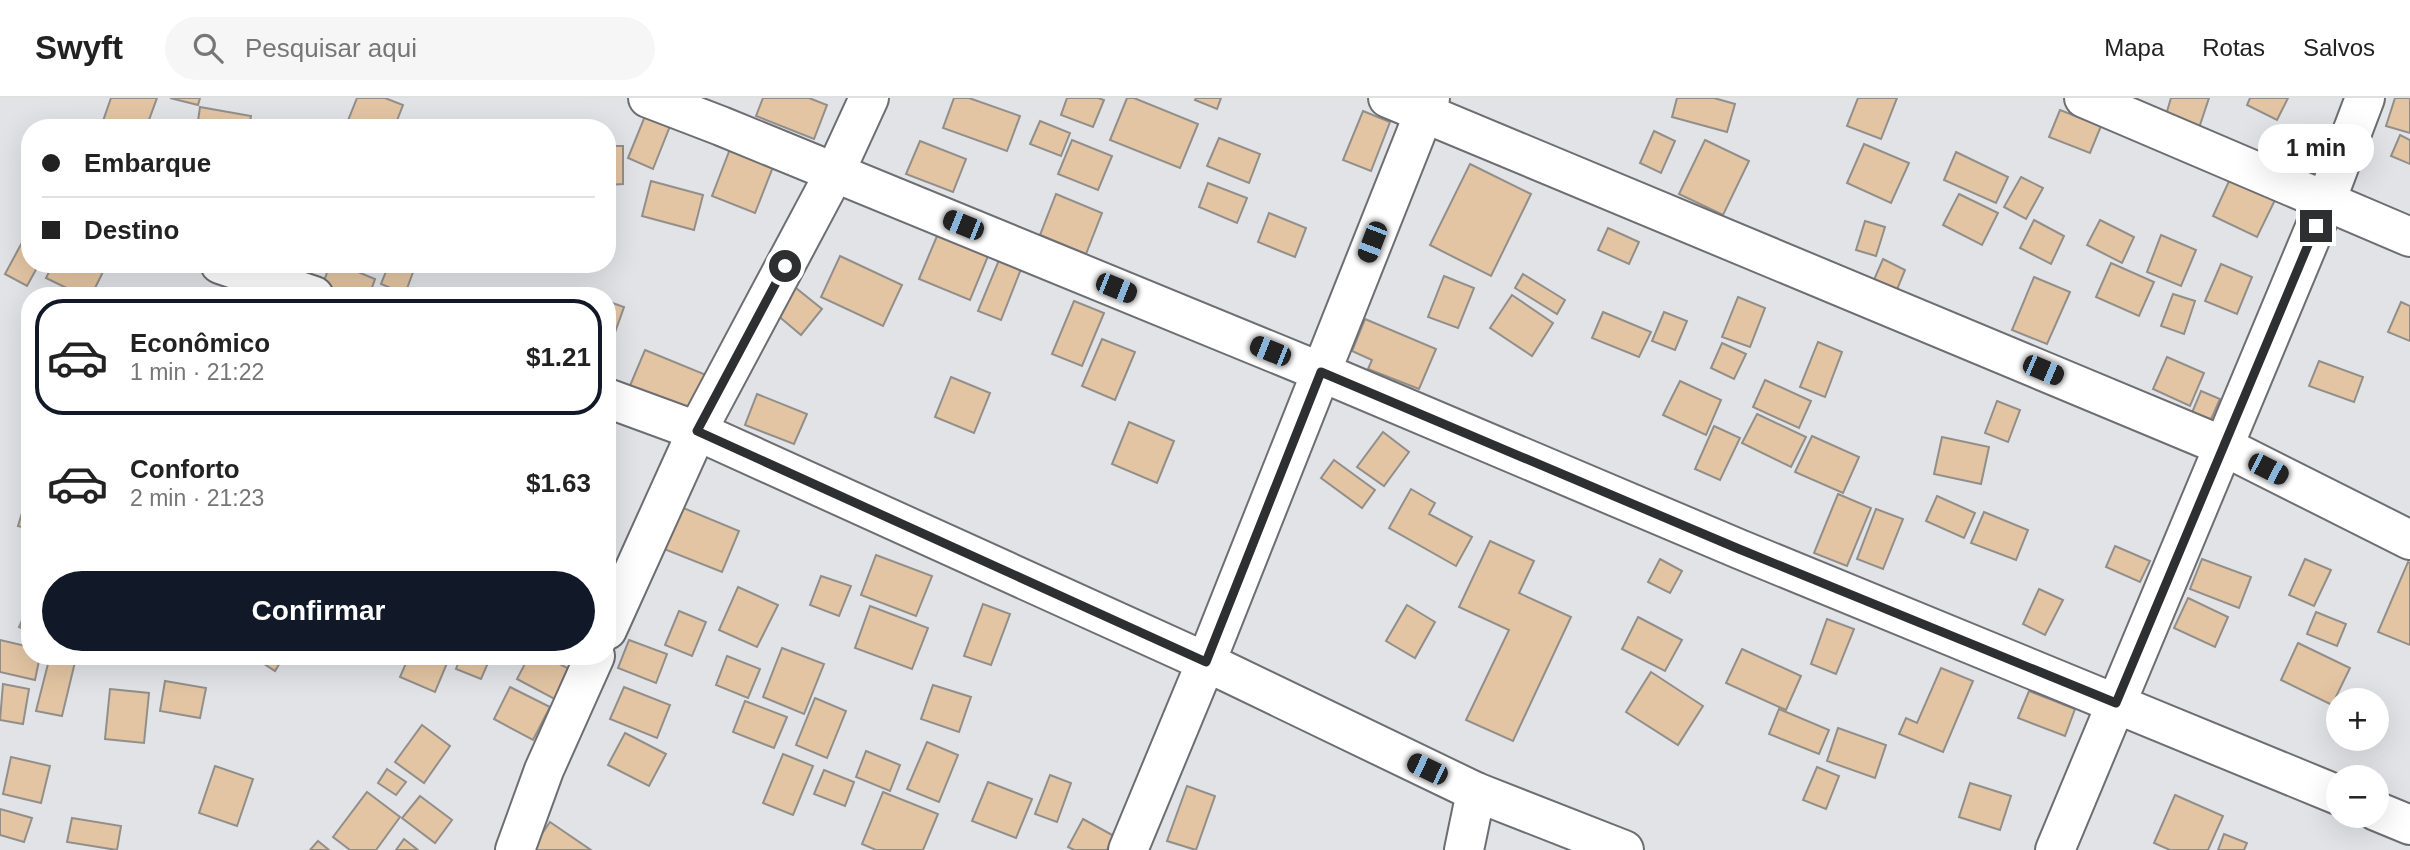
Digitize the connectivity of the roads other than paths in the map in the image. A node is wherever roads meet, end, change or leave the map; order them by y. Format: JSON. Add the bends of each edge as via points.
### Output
{"nodes":[{"id":1,"x":648,"y":98,"type":"edge"},
{"id":2,"x":869,"y":98,"type":"edge"},
{"id":3,"x":1388,"y":98,"type":"edge"},
{"id":4,"x":2084,"y":98,"type":"edge"},
{"id":5,"x":2365,"y":98,"type":"edge"},
{"id":6,"x":1427,"y":105,"type":"edge"},
{"id":7,"x":835,"y":172,"type":"junction"},
{"id":8,"x":2326,"y":201,"type":"junction"},
{"id":9,"x":2410,"y":237,"type":"edge"},
{"id":10,"x":246,"y":273,"type":"edge"},
{"id":11,"x":288,"y":287,"type":"edge"},
{"id":12,"x":1321,"y":372,"type":"junction"},
{"id":13,"x":616,"y":401,"type":"edge"},
{"id":14,"x":697,"y":431,"type":"junction"},
{"id":15,"x":2223,"y":446,"type":"junction"},
{"id":16,"x":2410,"y":540,"type":"edge"},
{"id":17,"x":616,"y":610,"type":"edge"},
{"id":18,"x":1206,"y":662,"type":"junction"},
{"id":19,"x":591,"y":665,"type":"edge"},
{"id":20,"x":2116,"y":703,"type":"junction"},
{"id":21,"x":2326,"y":790,"type":"edge"},
{"id":22,"x":1476,"y":792,"type":"junction"},
{"id":23,"x":2389,"y":816,"type":"edge"},
{"id":24,"x":2410,"y":825,"type":"edge"},
{"id":25,"x":516,"y":850,"type":"edge"},
{"id":26,"x":1128,"y":850,"type":"edge"},
{"id":27,"x":1464,"y":850,"type":"edge"},
{"id":28,"x":1625,"y":850,"type":"edge"},
{"id":29,"x":2055,"y":850,"type":"edge"}],
"edges":[{"from":1,"to":7,"type":"street"},
{"from":2,"to":7,"type":"street"},
{"from":3,"to":6,"type":"street"},
{"from":4,"to":8,"type":"street"},
{"from":5,"to":8,"type":"street"},
{"from":6,"to":12,"type":"street"},
{"from":6,"to":15,"type":"street"},
{"from":7,"to":12,"type":"street"},
{"from":7,"to":14,"type":"street"},
{"from":8,"to":9,"type":"street"},
{"from":8,"to":15,"type":"street"},
{"from":10,"to":11,"type":"street"},
{"from":12,"to":18,"type":"street"},
{"from":12,"to":20,"type":"street"},
{"from":13,"to":14,"type":"street"},
{"from":14,"to":17,"type":"street"},
{"from":14,"to":18,"type":"street"},
{"from":15,"to":16,"type":"street"},
{"from":15,"to":20,"type":"street"},
{"from":18,"to":22,"type":"street"},
{"from":18,"to":26,"type":"street"},
{"from":19,"to":25,"type":"street","via":[[544,771]]},
{"from":20,"to":21,"type":"street"},
{"from":20,"to":29,"type":"street"},
{"from":22,"to":27,"type":"street"},
{"from":22,"to":28,"type":"street"},
{"from":23,"to":24,"type":"street"}]}
